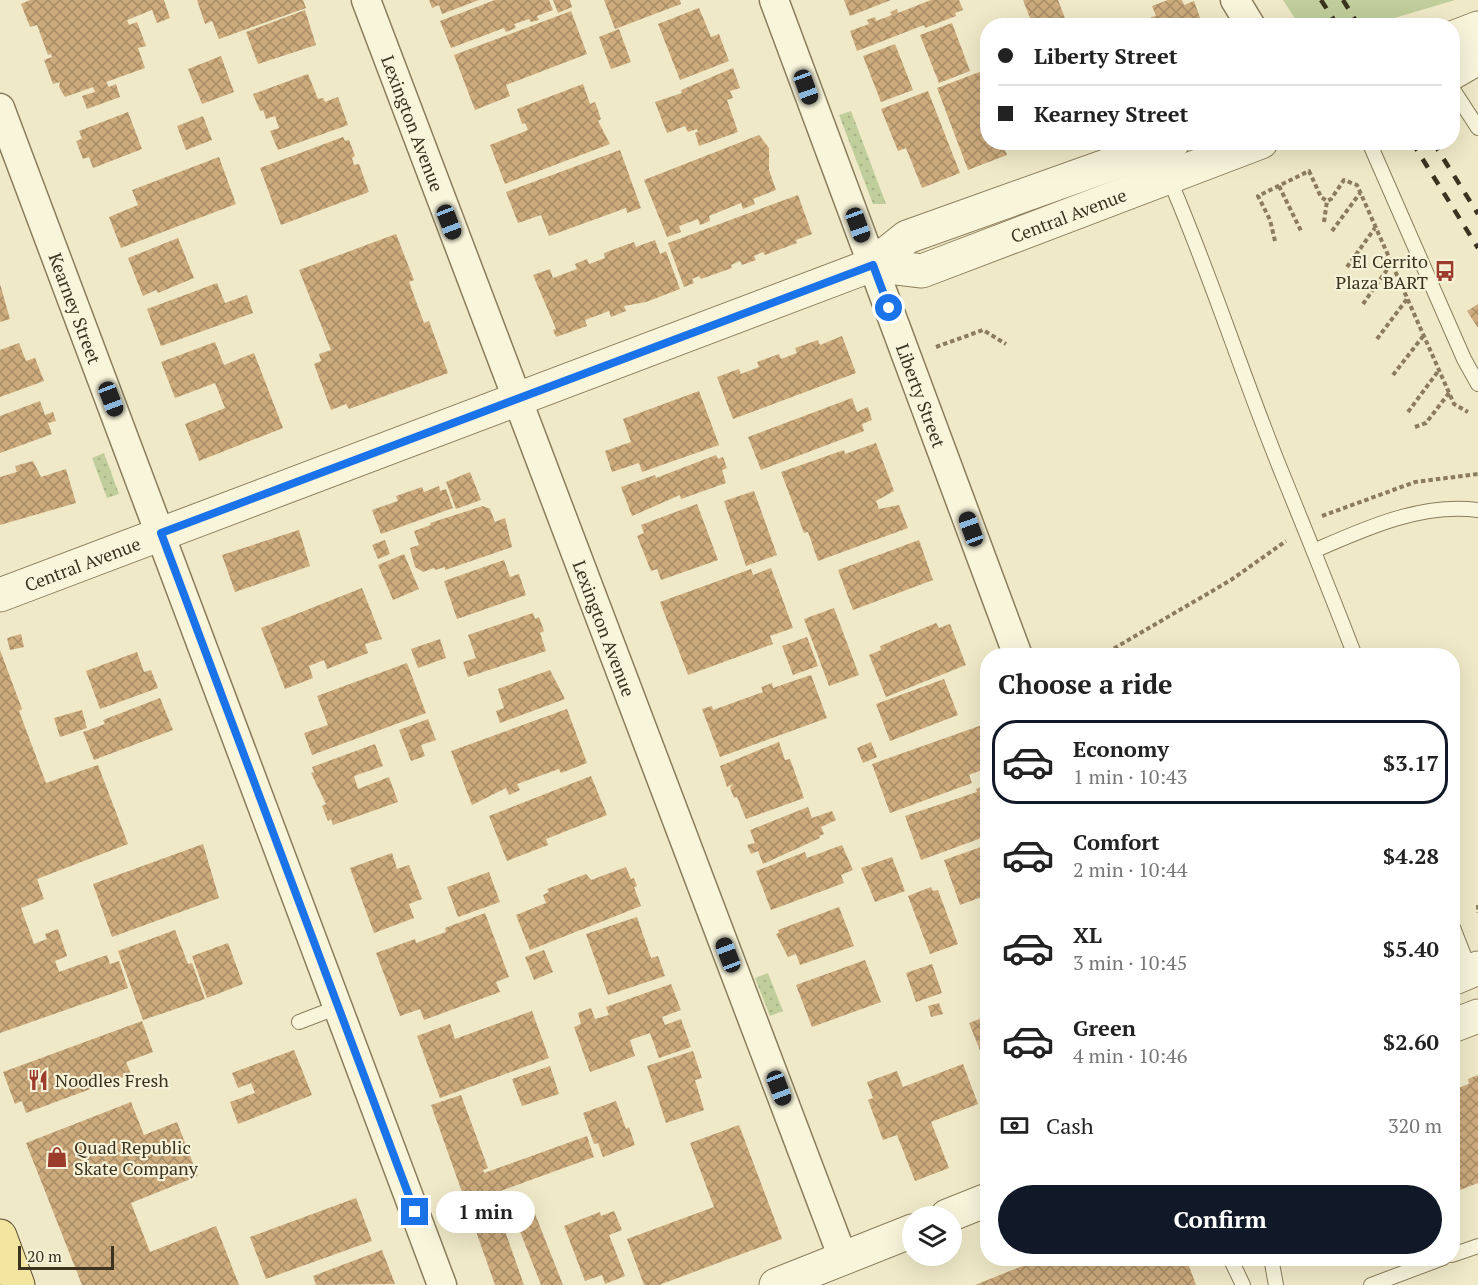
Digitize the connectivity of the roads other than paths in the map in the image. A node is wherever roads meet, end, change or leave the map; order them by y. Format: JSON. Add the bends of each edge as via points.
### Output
{"nodes":[{"id":1,"x":366,"y":0,"type":"edge"},
{"id":2,"x":774,"y":0,"type":"edge"},
{"id":3,"x":1235,"y":0,"type":"edge"},
{"id":4,"x":1246,"y":18,"type":"edge"},
{"id":5,"x":1478,"y":28,"type":"edge"},
{"id":6,"x":1460,"y":35,"type":"edge"},
{"id":7,"x":1478,"y":58,"type":"edge"},
{"id":8,"x":1460,"y":68,"type":"edge"},
{"id":9,"x":1460,"y":100,"type":"edge"},
{"id":10,"x":0,"y":108,"type":"edge"},
{"id":11,"x":1478,"y":128,"type":"edge"},
{"id":12,"x":1207,"y":150,"type":"edge"},
{"id":13,"x":1373,"y":150,"type":"edge"},
{"id":14,"x":1166,"y":156,"type":"edge"},
{"id":15,"x":873,"y":265,"type":"junction"},
{"id":16,"x":1478,"y":384,"type":"edge"},
{"id":17,"x":516,"y":399,"type":"junction"},
{"id":18,"x":1478,"y":510,"type":"edge"},
{"id":19,"x":161,"y":533,"type":"junction"},
{"id":20,"x":1316,"y":550,"type":"junction"},
{"id":21,"x":0,"y":595,"type":"edge"},
{"id":22,"x":1015,"y":648,"type":"edge"},
{"id":23,"x":1352,"y":648,"type":"edge"},
{"id":24,"x":1460,"y":951,"type":"edge"},
{"id":25,"x":1467,"y":973,"type":"edge"},
{"id":26,"x":338,"y":1007,"type":"junction"},
{"id":27,"x":1478,"y":1016,"type":"edge"},
{"id":28,"x":299,"y":1022,"type":"dead end"},
{"id":29,"x":1460,"y":1023,"type":"edge"},
{"id":30,"x":980,"y":1203,"type":"edge"},
{"id":31,"x":962,"y":1210,"type":"edge"},
{"id":32,"x":902,"y":1235,"type":"edge"},
{"id":33,"x":0,"y":1236,"type":"edge"},
{"id":34,"x":1478,"y":1246,"type":"edge"},
{"id":35,"x":1460,"y":1252,"type":"edge"},
{"id":36,"x":843,"y":1258,"type":"junction"},
{"id":37,"x":1234,"y":1266,"type":"edge"},
{"id":38,"x":1273,"y":1266,"type":"edge"},
{"id":39,"x":1422,"y":1266,"type":"edge"},
{"id":40,"x":18,"y":1285,"type":"edge"},
{"id":41,"x":442,"y":1285,"type":"edge"},
{"id":42,"x":776,"y":1285,"type":"edge"},
{"id":43,"x":1243,"y":1285,"type":"edge"},
{"id":44,"x":1276,"y":1285,"type":"edge"},
{"id":45,"x":1371,"y":1285,"type":"edge"}],
"edges":[{"from":1,"to":17,"type":"street","name":"Lexington Avenue"},
{"from":2,"to":15,"type":"street","name":"Liberty Street"},
{"from":3,"to":4,"type":"street"},
{"from":5,"to":6,"type":"street"},
{"from":7,"to":8,"type":"street"},
{"from":9,"to":11,"type":"lane"},
{"from":10,"to":19,"type":"street","name":"Kearney Street"},
{"from":12,"to":14,"type":"street","name":"Central Avenue"},
{"from":13,"to":16,"type":"lane"},
{"from":14,"to":15,"type":"street","name":"Central Avenue","via":[[922,271]]},
{"from":14,"to":20,"type":"lane","via":[[1284,478]]},
{"from":15,"to":17,"type":"street","name":"Central Avenue"},
{"from":15,"to":22,"type":"street","name":"Liberty Street"},
{"from":17,"to":19,"type":"street","name":"Central Avenue"},
{"from":17,"to":36,"type":"street","name":"Lexington Avenue"},
{"from":18,"to":20,"type":"lane","via":[[1435,511],[1388,520]]},
{"from":19,"to":21,"type":"street","name":"Central Avenue"},
{"from":19,"to":26,"type":"street","name":"Kearney Street"},
{"from":20,"to":23,"type":"lane"},
{"from":24,"to":25,"type":"lane"},
{"from":26,"to":28,"type":"lane"},
{"from":26,"to":41,"type":"street","name":"Kearney Street"},
{"from":27,"to":29,"type":"street"},
{"from":30,"to":31,"type":"street"},
{"from":32,"to":36,"type":"street"},
{"from":33,"to":40,"type":"main road"},
{"from":34,"to":35,"type":"lane"},
{"from":36,"to":42,"type":"street"},
{"from":37,"to":43,"type":"lane"},
{"from":38,"to":44,"type":"lane"},
{"from":39,"to":45,"type":"lane"}]}
